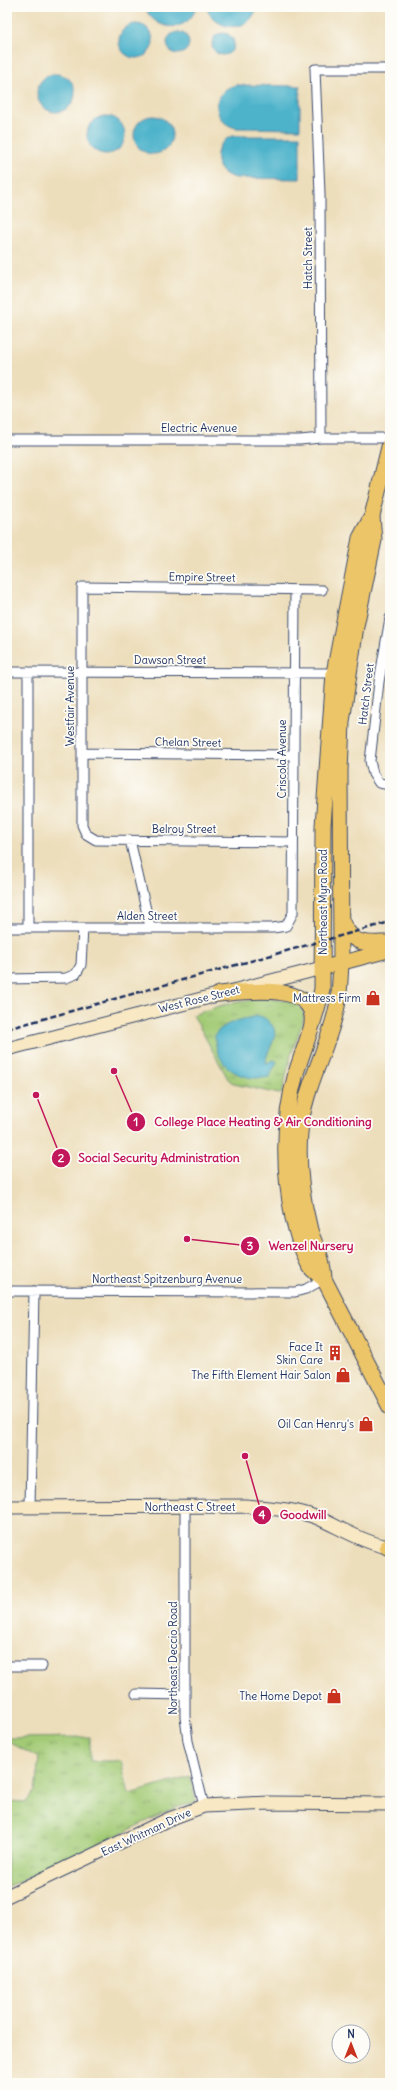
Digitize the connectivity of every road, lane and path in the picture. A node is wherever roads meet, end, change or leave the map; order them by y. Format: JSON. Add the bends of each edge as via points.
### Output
{"nodes":[{"id":1,"x":390,"y":69,"type":"edge"},
{"id":2,"x":321,"y":438,"type":"junction"},
{"id":3,"x":390,"y":438,"type":"edge"},
{"id":4,"x":7,"y":440,"type":"edge"},
{"id":5,"x":390,"y":443,"type":"edge"},
{"id":6,"x":372,"y":516,"type":"junction"},
{"id":7,"x":82,"y":587,"type":"joint"},
{"id":8,"x":295,"y":590,"type":"junction"},
{"id":9,"x":322,"y":590,"type":"dead end"},
{"id":10,"x":390,"y":618,"type":"edge"},
{"id":11,"x":386,"y":659,"type":"edge"},
{"id":12,"x":7,"y":672,"type":"edge"},
{"id":13,"x":28,"y":672,"type":"junction"},
{"id":14,"x":82,"y":672,"type":"junction"},
{"id":15,"x":294,"y":673,"type":"junction"},
{"id":16,"x":334,"y":673,"type":"junction"},
{"id":17,"x":82,"y":753,"type":"junction"},
{"id":18,"x":294,"y":755,"type":"junction"},
{"id":19,"x":390,"y":784,"type":"edge"},
{"id":20,"x":82,"y":825,"type":"joint"},
{"id":21,"x":130,"y":840,"type":"junction"},
{"id":22,"x":293,"y":842,"type":"junction"},
{"id":23,"x":341,"y":920,"type":"junction"},
{"id":24,"x":286,"y":926,"type":"joint"},
{"id":25,"x":150,"y":927,"type":"junction"},
{"id":26,"x":7,"y":928,"type":"edge"},
{"id":27,"x":28,"y":928,"type":"junction"},
{"id":28,"x":83,"y":928,"type":"junction"},
{"id":29,"x":390,"y":943,"type":"edge"},
{"id":30,"x":390,"y":950,"type":"edge"},
{"id":31,"x":341,"y":963,"type":"junction"},
{"id":32,"x":322,"y":968,"type":"junction"},
{"id":33,"x":7,"y":979,"type":"edge"},
{"id":34,"x":218,"y":994,"type":"junction"},
{"id":35,"x":310,"y":1035,"type":"junction"},
{"id":36,"x":7,"y":1048,"type":"edge"},
{"id":37,"x":324,"y":1279,"type":"junction"},
{"id":38,"x":7,"y":1291,"type":"edge"},
{"id":39,"x":34,"y":1291,"type":"junction"},
{"id":40,"x":390,"y":1407,"type":"edge"},
{"id":41,"x":7,"y":1507,"type":"edge"},
{"id":42,"x":30,"y":1507,"type":"junction"},
{"id":43,"x":185,"y":1507,"type":"junction"},
{"id":44,"x":389,"y":1547,"type":"edge"},
{"id":45,"x":7,"y":1666,"type":"edge"},
{"id":46,"x":42,"y":1666,"type":"dead end"},
{"id":47,"x":136,"y":1694,"type":"dead end"},
{"id":48,"x":184,"y":1694,"type":"junction"},
{"id":49,"x":390,"y":1804,"type":"edge"},
{"id":50,"x":204,"y":1806,"type":"junction"},
{"id":51,"x":7,"y":1896,"type":"edge"}],
"edges":[{"from":1,"to":2,"type":"street","name":"Hatch Street","via":[[315,73],[320,194]]},
{"from":2,"to":3,"type":"street","name":"Electric Avenue"},
{"from":2,"to":4,"type":"street","name":"Electric Avenue"},
{"from":5,"to":6,"type":"highway","name":"Northeast Myra Road"},
{"from":6,"to":16,"type":"highway","name":"Northeast Myra Road","via":[[360,538]]},
{"from":6,"to":23,"type":"highway","name":"Northeast Myra Road","via":[[374,540],[356,626],[342,722]]},
{"from":7,"to":8,"type":"street","name":"Empire Street"},
{"from":7,"to":14,"type":"street","name":"Westfair Avenue"},
{"from":8,"to":9,"type":"street","name":"Empire Street"},
{"from":8,"to":15,"type":"street","name":"Criscola Avenue"},
{"from":10,"to":11,"type":"street","name":"Hatch Street"},
{"from":11,"to":19,"type":"street","name":"Hatch Street","via":[[370,761],[373,774],[380,782]]},
{"from":12,"to":13,"type":"street","name":"Dawson Street"},
{"from":13,"to":14,"type":"street","name":"Dawson Street"},
{"from":13,"to":27,"type":"street"},
{"from":14,"to":15,"type":"street","name":"Dawson Street"},
{"from":14,"to":17,"type":"street","name":"Westfair Avenue"},
{"from":15,"to":16,"type":"street","name":"Dawson Street"},
{"from":15,"to":18,"type":"street","name":"Criscola Avenue"},
{"from":16,"to":32,"type":"highway","name":"Northeast Myra Road","via":[[323,826]]},
{"from":17,"to":18,"type":"street","name":"Chelan Street"},
{"from":17,"to":20,"type":"street","name":"Westfair Avenue"},
{"from":18,"to":22,"type":"street","name":"Criscola Avenue"},
{"from":20,"to":21,"type":"street","name":"Belroy Street","via":[[86,834],[96,840]]},
{"from":21,"to":22,"type":"street","name":"Belroy Street"},
{"from":21,"to":25,"type":"street"},
{"from":22,"to":24,"type":"street","name":"Criscola Avenue","via":[[293,913]]},
{"from":23,"to":29,"type":"highway","via":[[355,941],[370,944]]},
{"from":23,"to":31,"type":"highway","name":"Northeast Myra Road"},
{"from":24,"to":25,"type":"street","name":"Alden Street"},
{"from":25,"to":28,"type":"street","name":"Alden Street"},
{"from":26,"to":27,"type":"street","name":"Alden Street"},
{"from":27,"to":28,"type":"street","name":"Alden Street"},
{"from":28,"to":33,"type":"street","via":[[81,965],[76,974],[66,978]]},
{"from":30,"to":31,"type":"main road","name":"West Rose Street"},
{"from":31,"to":32,"type":"main road","name":"West Rose Street"},
{"from":31,"to":37,"type":"highway","name":"Northeast Myra Road","via":[[336,1011],[304,1104],[300,1133],[299,1165],[303,1198],[311,1232],[324,1262]]},
{"from":32,"to":34,"type":"main road","name":"West Rose Street"},
{"from":32,"to":35,"type":"highway","name":"Northeast Myra Road","via":[[318,1007]]},
{"from":34,"to":35,"type":"highway","via":[[262,991],[303,998],[313,1013]]},
{"from":34,"to":36,"type":"main road","name":"West Rose Street"},
{"from":35,"to":37,"type":"highway","name":"Northeast Myra Road","via":[[296,1073],[290,1099],[286,1130],[286,1164],[289,1198],[297,1234],[312,1268]]},
{"from":37,"to":39,"type":"street","name":"Northeast Spitzenburg Avenue","via":[[295,1292]]},
{"from":37,"to":40,"type":"highway","name":"Northeast Myra Road"},
{"from":38,"to":39,"type":"street","name":"Northeast Spitzenburg Avenue"},
{"from":39,"to":42,"type":"street"},
{"from":41,"to":42,"type":"main road","name":"Northeast C Street"},
{"from":42,"to":43,"type":"main road","name":"Northeast C Street"},
{"from":43,"to":44,"type":"main road","name":"Northeast C Street","via":[[245,1506],[283,1509],[317,1518]]},
{"from":43,"to":48,"type":"street","name":"Northeast Deccio Road"},
{"from":45,"to":46,"type":"street"},
{"from":47,"to":48,"type":"street"},
{"from":48,"to":50,"type":"street","name":"Northeast Deccio Road","via":[[188,1741]]},
{"from":49,"to":50,"type":"main road","name":"East Whitman Drive","via":[[269,1803]]},
{"from":50,"to":51,"type":"main road","name":"East Whitman Drive","via":[[169,1819]]}]}
